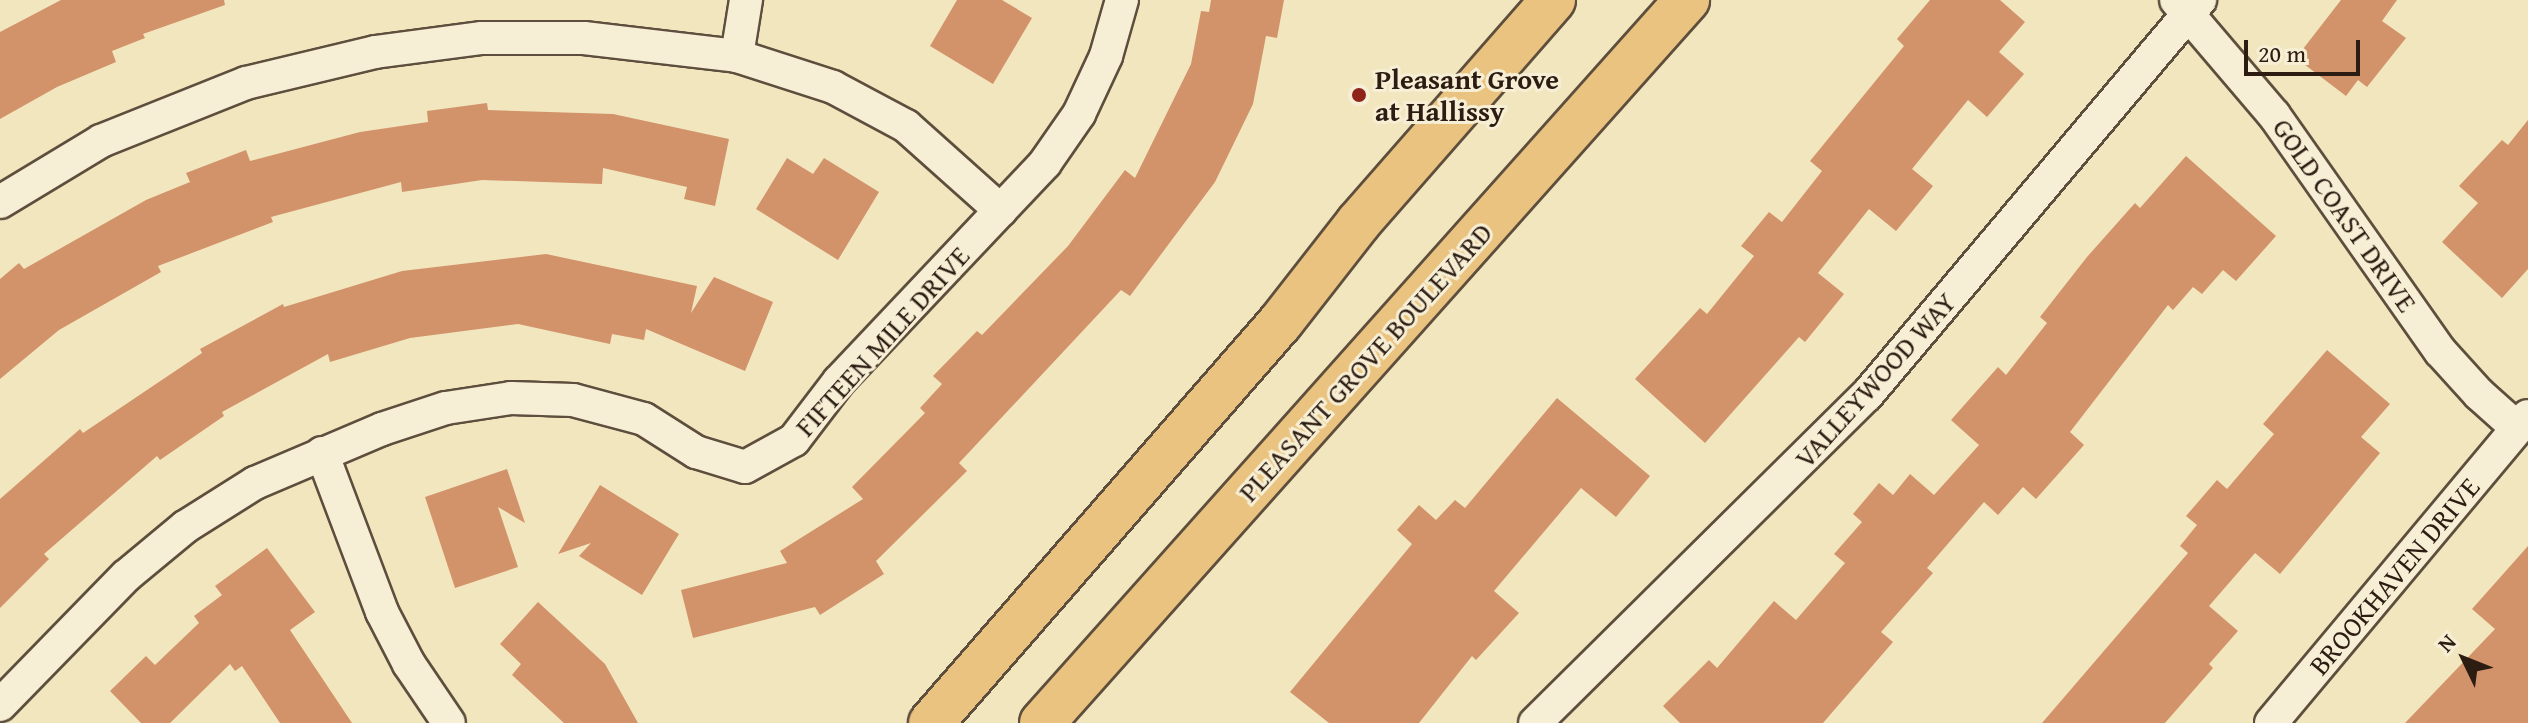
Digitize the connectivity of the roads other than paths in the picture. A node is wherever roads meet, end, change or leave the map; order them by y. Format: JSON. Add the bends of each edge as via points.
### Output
{"nodes":[{"id":1,"x":746,"y":0,"type":"edge"},
{"id":2,"x":1122,"y":0,"type":"edge"},
{"id":3,"x":1553,"y":0,"type":"edge"},
{"id":4,"x":1687,"y":0,"type":"edge"},
{"id":5,"x":2188,"y":4,"type":"edge"},
{"id":6,"x":737,"y":56,"type":"junction"},
{"id":7,"x":0,"y":202,"type":"edge"},
{"id":8,"x":1001,"y":211,"type":"junction"},
{"id":9,"x":2523,"y":422,"type":"edge"},
{"id":10,"x":322,"y":453,"type":"junction"},
{"id":11,"x":0,"y":705,"type":"edge"},
{"id":12,"x":449,"y":723,"type":"edge"},
{"id":13,"x":931,"y":723,"type":"edge"},
{"id":14,"x":1042,"y":723,"type":"edge"},
{"id":15,"x":1535,"y":723,"type":"edge"},
{"id":16,"x":2271,"y":723,"type":"edge"}],
"edges":[{"from":1,"to":6,"type":"street"},
{"from":2,"to":8,"type":"street","name":"FIFTEEN MILE DRIVE","via":[[1106,56],[1079,114],[1045,163]]},
{"from":3,"to":13,"type":"main road"},
{"from":4,"to":14,"type":"main road","name":"PLEASANT GROVE BOULEVARD"},
{"from":5,"to":9,"type":"street","name":"GOLD COAST DRIVE","via":[[2274,115],[2440,351],[2479,394]]},
{"from":5,"to":15,"type":"street","name":"VALLEYWOOD WAY","via":[[1867,395]]},
{"from":6,"to":7,"type":"street","via":[[570,38],[482,38],[375,52],[246,83],[101,141]]},
{"from":6,"to":8,"type":"street","via":[[868,104],[938,152]]},
{"from":8,"to":10,"type":"street","name":"FIFTEEN MILE DRIVE","via":[[839,381],[794,440],[745,467],[696,452],[644,419],[573,400],[526,398],[446,408]]},
{"from":9,"to":16,"type":"street","name":"BROOKHAVEN DRIVE"},
{"from":10,"to":11,"type":"street","name":"FIFTEEN MILE DRIVE","via":[[255,483],[185,527],[126,576]]},
{"from":10,"to":12,"type":"street","via":[[382,612]]}]}
